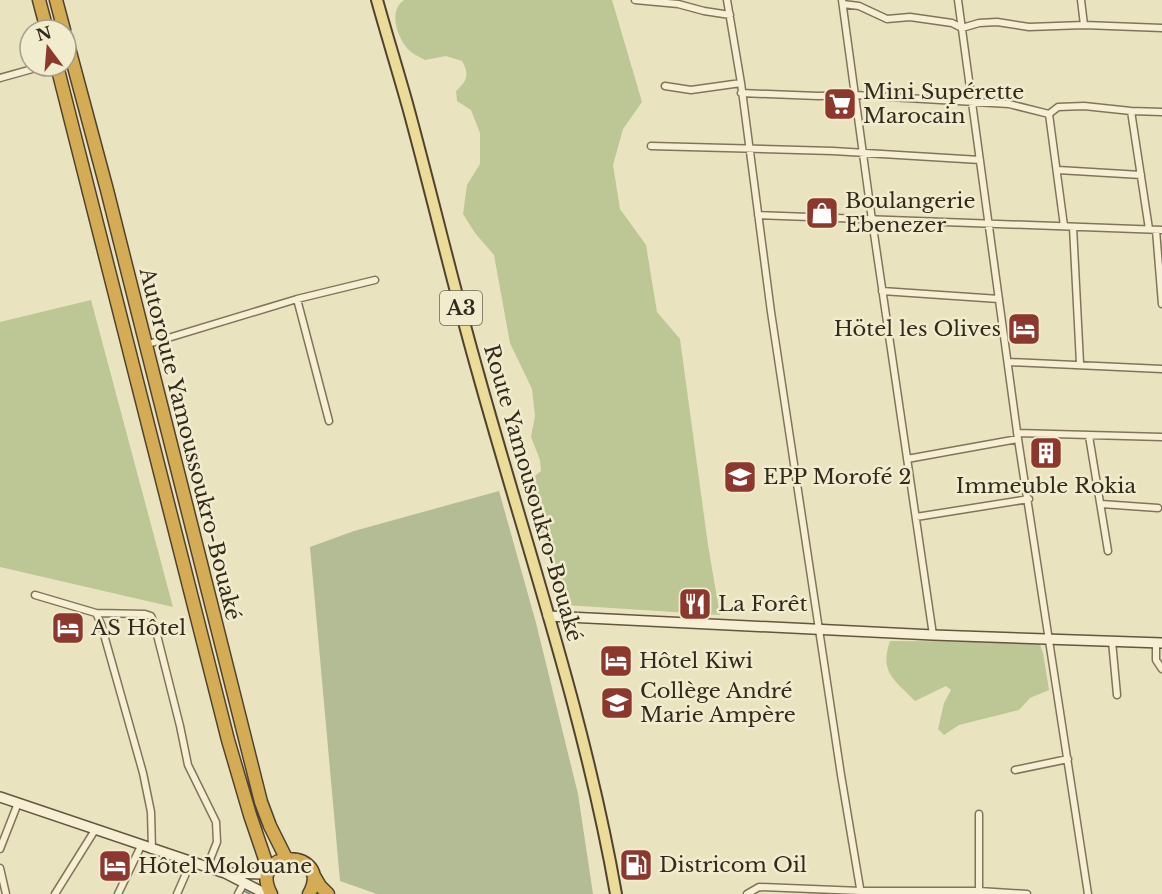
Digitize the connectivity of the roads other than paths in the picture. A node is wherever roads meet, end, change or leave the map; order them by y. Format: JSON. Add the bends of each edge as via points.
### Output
{"nodes":[{"id":1,"x":39,"y":0,"type":"edge"},
{"id":2,"x":56,"y":0,"type":"edge"},
{"id":3,"x":377,"y":0,"type":"edge"},
{"id":4,"x":635,"y":0,"type":"edge"},
{"id":5,"x":727,"y":0,"type":"edge"},
{"id":6,"x":958,"y":0,"type":"edge"},
{"id":7,"x":1081,"y":0,"type":"edge"},
{"id":8,"x":842,"y":2,"type":"edge"},
{"id":9,"x":730,"y":15,"type":"junction"},
{"id":10,"x":44,"y":18,"type":"edge"},
{"id":11,"x":61,"y":18,"type":"edge"},
{"id":12,"x":1084,"y":25,"type":"junction"},
{"id":13,"x":962,"y":28,"type":"junction"},
{"id":14,"x":1162,"y":28,"type":"edge"},
{"id":15,"x":18,"y":73,"type":"edge"},
{"id":16,"x":0,"y":78,"type":"edge"},
{"id":17,"x":60,"y":78,"type":"edge"},
{"id":18,"x":77,"y":78,"type":"edge"},
{"id":19,"x":741,"y":83,"type":"junction"},
{"id":20,"x":665,"y":86,"type":"dead end"},
{"id":21,"x":741,"y":93,"type":"junction"},
{"id":22,"x":855,"y":94,"type":"junction"},
{"id":23,"x":972,"y":103,"type":"junction"},
{"id":24,"x":1131,"y":111,"type":"junction"},
{"id":25,"x":1162,"y":112,"type":"edge"},
{"id":26,"x":1049,"y":114,"type":"junction"},
{"id":27,"x":651,"y":146,"type":"dead end"},
{"id":28,"x":749,"y":150,"type":"junction"},
{"id":29,"x":863,"y":154,"type":"junction"},
{"id":30,"x":980,"y":160,"type":"junction"},
{"id":31,"x":1058,"y":170,"type":"junction"},
{"id":32,"x":1141,"y":175,"type":"junction"},
{"id":33,"x":758,"y":215,"type":"junction"},
{"id":34,"x":872,"y":220,"type":"junction"},
{"id":35,"x":989,"y":224,"type":"junction"},
{"id":36,"x":1064,"y":226,"type":"junction"},
{"id":37,"x":1073,"y":227,"type":"junction"},
{"id":38,"x":1156,"y":230,"type":"edge"},
{"id":39,"x":375,"y":280,"type":"dead end"},
{"id":40,"x":882,"y":291,"type":"junction"},
{"id":41,"x":297,"y":299,"type":"junction"},
{"id":42,"x":999,"y":299,"type":"junction"},
{"id":43,"x":1162,"y":304,"type":"edge"},
{"id":44,"x":145,"y":345,"type":"junction"},
{"id":45,"x":1008,"y":362,"type":"junction"},
{"id":46,"x":1080,"y":363,"type":"junction"},
{"id":47,"x":1162,"y":369,"type":"edge"},
{"id":48,"x":329,"y":421,"type":"dead end"},
{"id":49,"x":1018,"y":436,"type":"junction"},
{"id":50,"x":1089,"y":436,"type":"junction"},
{"id":51,"x":1162,"y":437,"type":"edge"},
{"id":52,"x":907,"y":459,"type":"junction"},
{"id":53,"x":1029,"y":499,"type":"junction"},
{"id":54,"x":1101,"y":504,"type":"junction"},
{"id":55,"x":1158,"y":508,"type":"dead end"},
{"id":56,"x":916,"y":517,"type":"junction"},
{"id":57,"x":1108,"y":551,"type":"dead end"},
{"id":58,"x":35,"y":595,"type":"dead end"},
{"id":59,"x":96,"y":613,"type":"junction"},
{"id":60,"x":548,"y":616,"type":"junction"},
{"id":61,"x":819,"y":629,"type":"junction"},
{"id":62,"x":933,"y":635,"type":"junction"},
{"id":63,"x":1050,"y":639,"type":"junction"},
{"id":64,"x":1112,"y":641,"type":"junction"},
{"id":65,"x":1159,"y":643,"type":"edge"},
{"id":66,"x":1162,"y":669,"type":"edge"},
{"id":67,"x":1117,"y":695,"type":"dead end"},
{"id":68,"x":1068,"y":759,"type":"junction"},
{"id":69,"x":1014,"y":770,"type":"dead end"},
{"id":70,"x":0,"y":797,"type":"edge"},
{"id":71,"x":18,"y":803,"type":"junction"},
{"id":72,"x":979,"y":814,"type":"dead end"},
{"id":73,"x":95,"y":830,"type":"junction"},
{"id":74,"x":141,"y":846,"type":"junction"},
{"id":75,"x":0,"y":849,"type":"edge"},
{"id":76,"x":152,"y":850,"type":"junction"},
{"id":77,"x":286,"y":858,"type":"junction"},
{"id":78,"x":191,"y":862,"type":"junction"},
{"id":79,"x":207,"y":867,"type":"junction"},
{"id":80,"x":0,"y":868,"type":"edge"},
{"id":81,"x":311,"y":871,"type":"junction"},
{"id":82,"x":225,"y":873,"type":"junction"},
{"id":83,"x":268,"y":873,"type":"junction"},
{"id":84,"x":244,"y":883,"type":"junction"},
{"id":85,"x":979,"y":892,"type":"edge"},
{"id":86,"x":861,"y":893,"type":"edge"},
{"id":87,"x":6,"y":894,"type":"edge"},
{"id":88,"x":56,"y":894,"type":"edge"},
{"id":89,"x":118,"y":894,"type":"edge"},
{"id":90,"x":177,"y":894,"type":"edge"},
{"id":91,"x":238,"y":894,"type":"edge"},
{"id":92,"x":266,"y":894,"type":"edge"},
{"id":93,"x":271,"y":894,"type":"edge"},
{"id":94,"x":309,"y":894,"type":"edge"},
{"id":95,"x":328,"y":894,"type":"edge"},
{"id":96,"x":616,"y":894,"type":"edge"},
{"id":97,"x":747,"y":894,"type":"edge"},
{"id":98,"x":1027,"y":894,"type":"edge"},
{"id":99,"x":1088,"y":894,"type":"edge"}],
"edges":[{"from":1,"to":10,"type":"highway"},
{"from":2,"to":11,"type":"highway"},
{"from":3,"to":60,"type":"main road","name":"Route Yamousoukro-Bouaké","number":"A3","via":[[477,372]]},
{"from":4,"to":9,"type":"street"},
{"from":5,"to":9,"type":"street"},
{"from":6,"to":13,"type":"street"},
{"from":7,"to":12,"type":"street"},
{"from":8,"to":13,"type":"street","via":[[887,19],[910,17],[952,22]]},
{"from":8,"to":22,"type":"street"},
{"from":9,"to":19,"type":"street"},
{"from":12,"to":13,"type":"street","via":[[1029,27],[997,22]]},
{"from":12,"to":14,"type":"street"},
{"from":13,"to":23,"type":"street"},
{"from":15,"to":16,"type":"street"},
{"from":17,"to":83,"type":"highway","name":"Autoroute Yamoussoukro-Bouaké","via":[[228,740]]},
{"from":18,"to":44,"type":"highway","name":"Autoroute Yamoussoukro-Bouaké"},
{"from":19,"to":20,"type":"street","via":[[692,90]]},
{"from":19,"to":21,"type":"street"},
{"from":21,"to":22,"type":"street"},
{"from":21,"to":28,"type":"street"},
{"from":22,"to":23,"type":"street"},
{"from":22,"to":29,"type":"street"},
{"from":23,"to":26,"type":"street","via":[[1009,104]]},
{"from":23,"to":30,"type":"street"},
{"from":24,"to":25,"type":"street"},
{"from":24,"to":26,"type":"street","via":[[1084,106],[1058,107]]},
{"from":24,"to":32,"type":"street"},
{"from":26,"to":31,"type":"street"},
{"from":27,"to":28,"type":"street"},
{"from":28,"to":29,"type":"street"},
{"from":28,"to":33,"type":"street"},
{"from":29,"to":30,"type":"street"},
{"from":29,"to":34,"type":"street"},
{"from":30,"to":35,"type":"street"},
{"from":31,"to":32,"type":"street"},
{"from":31,"to":36,"type":"street"},
{"from":32,"to":38,"type":"street"},
{"from":33,"to":34,"type":"street"},
{"from":33,"to":61,"type":"street"},
{"from":34,"to":35,"type":"street"},
{"from":34,"to":40,"type":"street"},
{"from":35,"to":36,"type":"street"},
{"from":35,"to":42,"type":"street"},
{"from":36,"to":37,"type":"street"},
{"from":37,"to":38,"type":"street"},
{"from":37,"to":46,"type":"street"},
{"from":38,"to":43,"type":"street"},
{"from":39,"to":41,"type":"street"},
{"from":40,"to":42,"type":"street"},
{"from":40,"to":52,"type":"street"},
{"from":41,"to":44,"type":"street"},
{"from":41,"to":48,"type":"street"},
{"from":42,"to":45,"type":"street"},
{"from":44,"to":77,"type":"highway","name":"Autoroute Yamoussoukro-Bouaké","via":[[261,802]]},
{"from":45,"to":46,"type":"street"},
{"from":45,"to":49,"type":"street"},
{"from":46,"to":47,"type":"street"},
{"from":49,"to":50,"type":"street"},
{"from":49,"to":52,"type":"street"},
{"from":49,"to":53,"type":"street"},
{"from":50,"to":51,"type":"street"},
{"from":50,"to":54,"type":"street"},
{"from":52,"to":56,"type":"street"},
{"from":53,"to":56,"type":"street"},
{"from":53,"to":63,"type":"street"},
{"from":54,"to":55,"type":"street"},
{"from":54,"to":57,"type":"street"},
{"from":56,"to":62,"type":"street"},
{"from":58,"to":59,"type":"street"},
{"from":59,"to":76,"type":"street","via":[[143,773],[152,812]]},
{"from":59,"to":79,"type":"street","via":[[151,616],[188,765],[216,822],[218,842]]},
{"from":60,"to":61,"type":"street"},
{"from":60,"to":96,"type":"main road","name":"Route Yamousoukro-Bouaké","number":"A3","via":[[591,771]]},
{"from":61,"to":62,"type":"street"},
{"from":61,"to":86,"type":"street"},
{"from":62,"to":63,"type":"street"},
{"from":63,"to":64,"type":"street"},
{"from":63,"to":68,"type":"street"},
{"from":64,"to":65,"type":"street"},
{"from":64,"to":67,"type":"street"},
{"from":65,"to":66,"type":"street","via":[[1156,660]]},
{"from":68,"to":69,"type":"street"},
{"from":68,"to":99,"type":"street"},
{"from":70,"to":71,"type":"street"},
{"from":71,"to":73,"type":"street"},
{"from":71,"to":75,"type":"street"},
{"from":72,"to":85,"type":"street"},
{"from":73,"to":74,"type":"street"},
{"from":73,"to":88,"type":"street"},
{"from":74,"to":76,"type":"street"},
{"from":74,"to":89,"type":"street"},
{"from":76,"to":78,"type":"street"},
{"from":77,"to":81,"type":"highway","via":[[301,860]]},
{"from":77,"to":83,"type":"highway","via":[[273,864]]},
{"from":78,"to":79,"type":"street"},
{"from":78,"to":90,"type":"street"},
{"from":79,"to":82,"type":"street"},
{"from":80,"to":87,"type":"street"},
{"from":81,"to":94,"type":"highway","via":[[313,885]]},
{"from":81,"to":95,"type":"highway"},
{"from":82,"to":83,"type":"street"},
{"from":82,"to":84,"type":"street"},
{"from":83,"to":93,"type":"highway","name":"Autoroute Yamoussoukro-Bouaké"},
{"from":84,"to":91,"type":"street"},
{"from":84,"to":92,"type":"street"},
{"from":85,"to":86,"type":"street"},
{"from":85,"to":98,"type":"street"},
{"from":86,"to":97,"type":"street","via":[[759,887]]}]}
